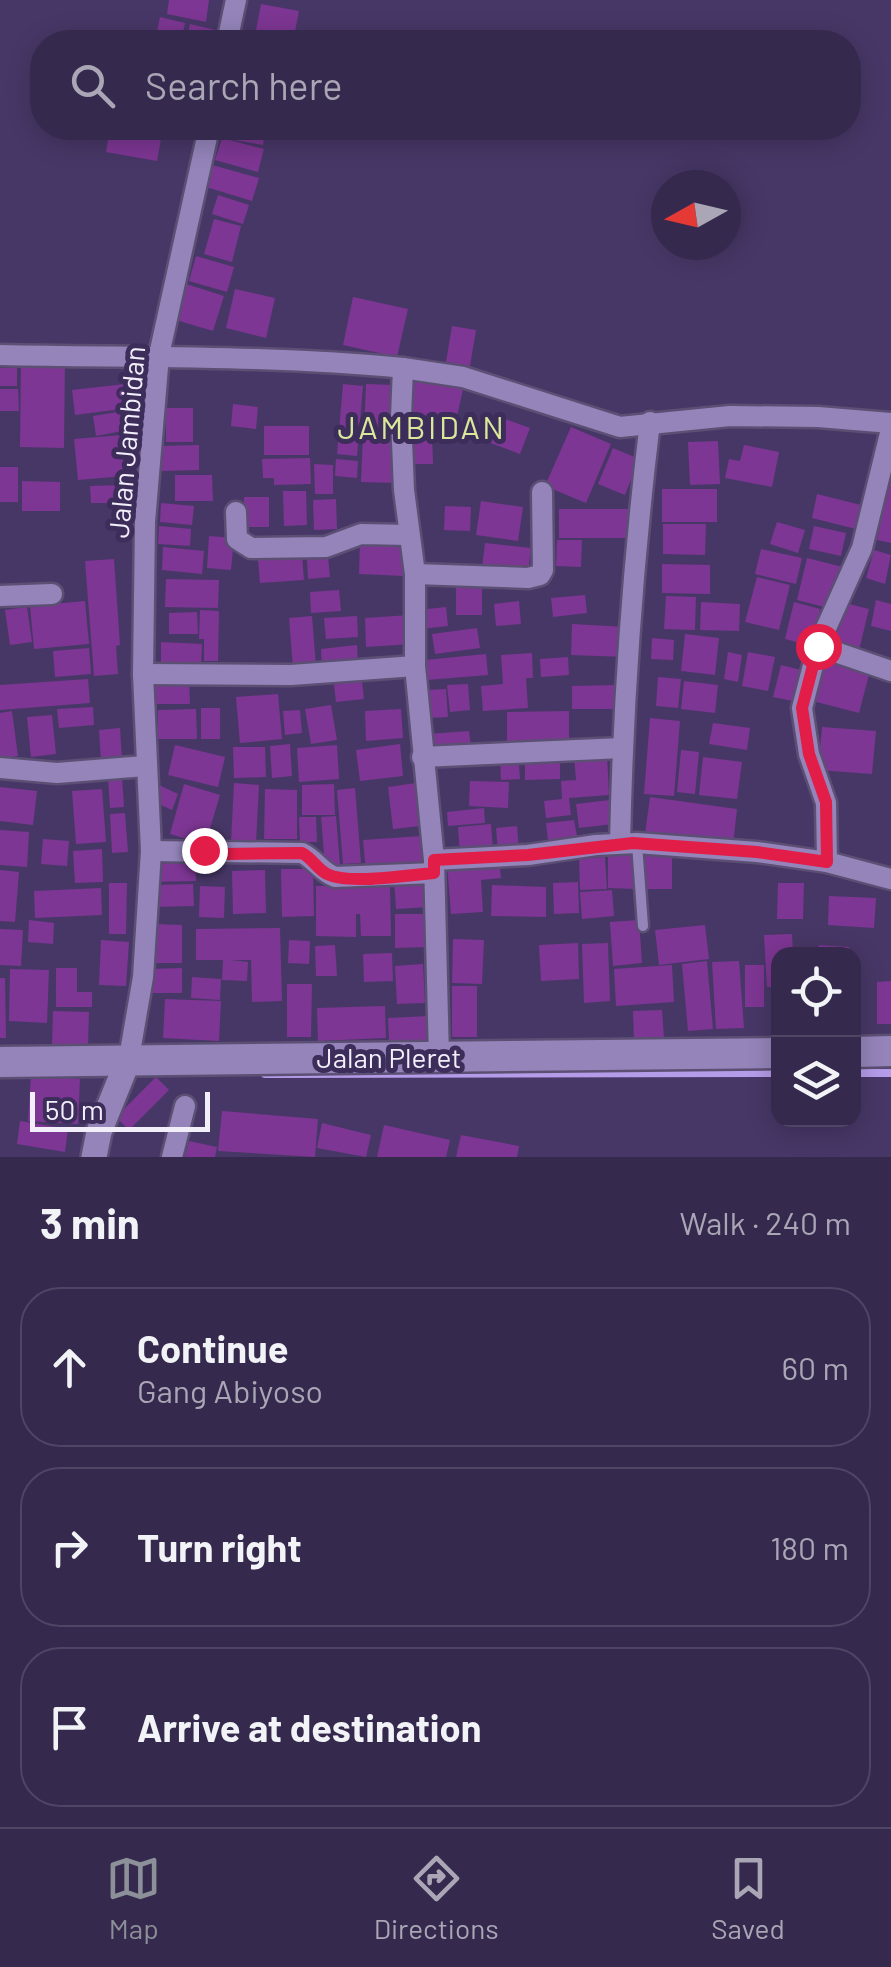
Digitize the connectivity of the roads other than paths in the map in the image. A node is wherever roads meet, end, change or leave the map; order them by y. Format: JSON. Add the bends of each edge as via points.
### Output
{"nodes":[{"id":1,"x":236,"y":0,"type":"edge"},
{"id":2,"x":230,"y":30,"type":"edge"},
{"id":3,"x":206,"y":140,"type":"edge"},
{"id":4,"x":0,"y":355,"type":"edge"},
{"id":5,"x":159,"y":356,"type":"junction"},
{"id":6,"x":403,"y":368,"type":"junction"},
{"id":7,"x":650,"y":422,"type":"junction"},
{"id":8,"x":891,"y":426,"type":"edge"},
{"id":9,"x":542,"y":492,"type":"dead end"},
{"id":10,"x":236,"y":512,"type":"dead end"},
{"id":11,"x":409,"y":534,"type":"junction"},
{"id":12,"x":415,"y":574,"type":"junction"},
{"id":13,"x":52,"y":594,"type":"dead end"},
{"id":14,"x":0,"y":596,"type":"edge"},
{"id":15,"x":818,"y":646,"type":"junction"},
{"id":16,"x":415,"y":666,"type":"junction"},
{"id":17,"x":891,"y":671,"type":"edge"},
{"id":18,"x":143,"y":674,"type":"junction"},
{"id":19,"x":622,"y":748,"type":"junction"},
{"id":20,"x":422,"y":756,"type":"junction"},
{"id":21,"x":145,"y":766,"type":"junction"},
{"id":22,"x":0,"y":768,"type":"edge"},
{"id":23,"x":629,"y":843,"type":"junction"},
{"id":24,"x":150,"y":851,"type":"junction"},
{"id":25,"x":827,"y":862,"type":"junction"},
{"id":26,"x":434,"y":866,"type":"junction"},
{"id":27,"x":891,"y":879,"type":"edge"},
{"id":28,"x":642,"y":926,"type":"dead end"},
{"id":29,"x":891,"y":1051,"type":"edge"},
{"id":30,"x":861,"y":1052,"type":"edge"},
{"id":31,"x":771,"y":1053,"type":"edge"},
{"id":32,"x":129,"y":1058,"type":"junction"},
{"id":33,"x":439,"y":1058,"type":"junction"},
{"id":34,"x":0,"y":1062,"type":"edge"},
{"id":35,"x":185,"y":1106,"type":"dead end"},
{"id":36,"x":94,"y":1157,"type":"edge"},
{"id":37,"x":172,"y":1157,"type":"edge"}],
"edges":[{"from":1,"to":2,"type":"street"},
{"from":3,"to":5,"type":"street","name":"Jalan Jambidan"},
{"from":4,"to":5,"type":"street"},
{"from":5,"to":6,"type":"street"},
{"from":5,"to":18,"type":"street","name":"Jalan Jambidan","via":[[145,522]]},
{"from":6,"to":7,"type":"street","via":[[463,377],[620,427]]},
{"from":6,"to":11,"type":"street"},
{"from":7,"to":8,"type":"street","via":[[818,417]]},
{"from":7,"to":19,"type":"street"},
{"from":8,"to":15,"type":"street","via":[[862,548]]},
{"from":9,"to":12,"type":"street","via":[[540,575]]},
{"from":10,"to":11,"type":"street","via":[[238,539],[251,548],[326,548],[361,534]]},
{"from":11,"to":12,"type":"street"},
{"from":12,"to":16,"type":"street"},
{"from":13,"to":14,"type":"street"},
{"from":15,"to":17,"type":"street"},
{"from":15,"to":25,"type":"street","via":[[802,708],[826,802]]},
{"from":16,"to":18,"type":"street","via":[[290,675]]},
{"from":16,"to":20,"type":"street"},
{"from":18,"to":21,"type":"street","name":"Jalan Jambidan"},
{"from":19,"to":20,"type":"street"},
{"from":19,"to":23,"type":"street"},
{"from":20,"to":26,"type":"street"},
{"from":21,"to":22,"type":"street"},
{"from":21,"to":24,"type":"street","name":"Jalan Jambidan"},
{"from":23,"to":25,"type":"street"},
{"from":23,"to":26,"type":"street"},
{"from":23,"to":28,"type":"lane"},
{"from":24,"to":26,"type":"street","via":[[302,853],[335,877]]},
{"from":24,"to":32,"type":"street","name":"Jalan Jambidan","via":[[143,977]]},
{"from":25,"to":27,"type":"street"},
{"from":26,"to":33,"type":"street"},
{"from":29,"to":30,"type":"main road"},
{"from":31,"to":33,"type":"main road","name":"Jalan Pleret"},
{"from":32,"to":33,"type":"main road","name":"Jalan Pleret"},
{"from":32,"to":34,"type":"main road","name":"Jalan Pleret"},
{"from":32,"to":36,"type":"street"},
{"from":35,"to":37,"type":"street"}]}
